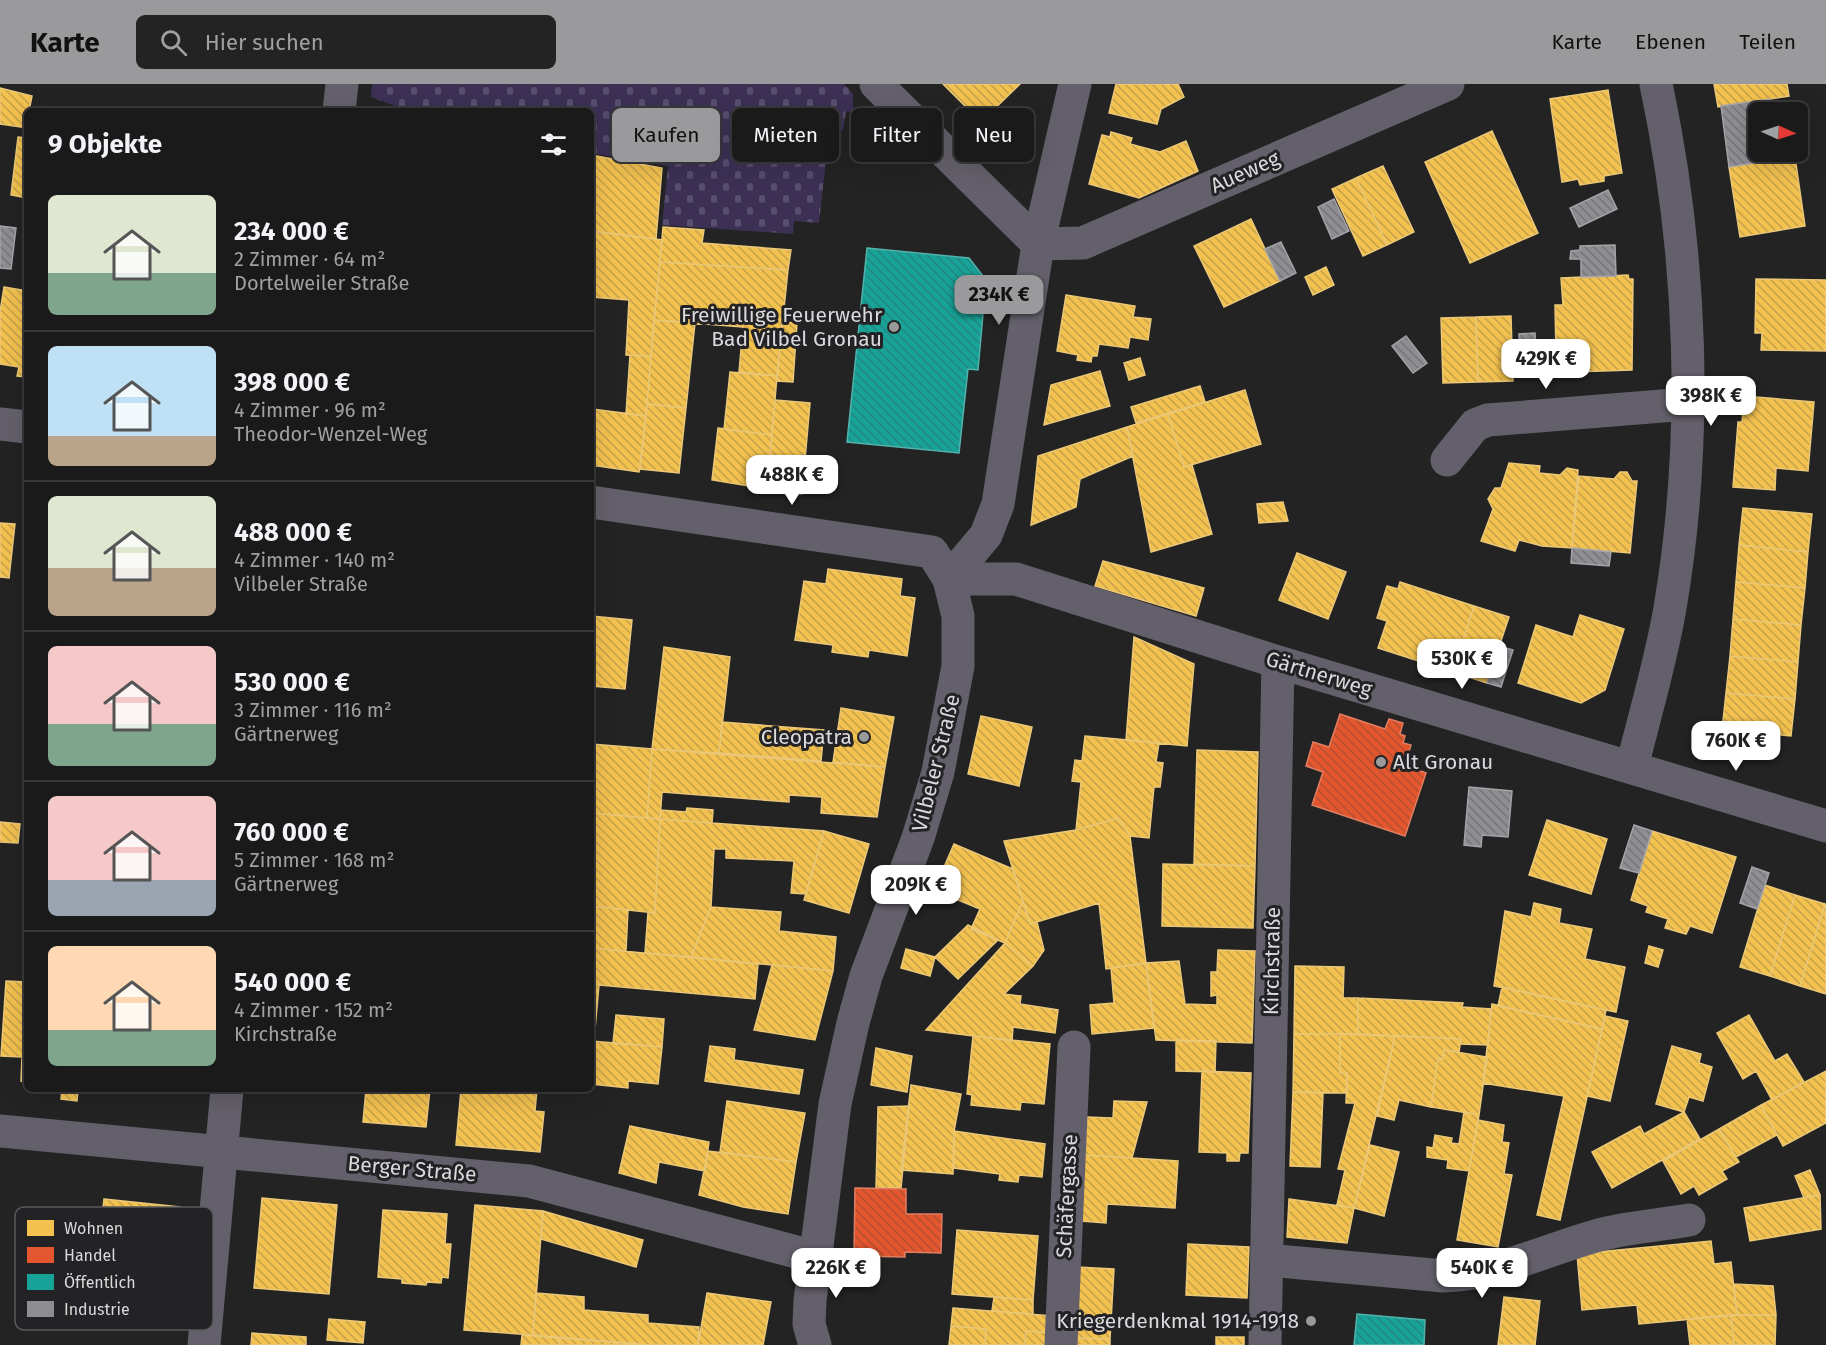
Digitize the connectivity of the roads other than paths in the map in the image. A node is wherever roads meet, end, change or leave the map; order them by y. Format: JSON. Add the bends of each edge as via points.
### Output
{"nodes":[{"id":1,"x":342,"y":84,"type":"edge"},
{"id":2,"x":876,"y":84,"type":"edge"},
{"id":3,"x":1075,"y":84,"type":"edge"},
{"id":4,"x":1448,"y":84,"type":"edge"},
{"id":5,"x":1656,"y":84,"type":"edge"},
{"id":6,"x":339,"y":108,"type":"edge"},
{"id":7,"x":1038,"y":244,"type":"junction"},
{"id":8,"x":1687,"y":404,"type":"junction"},
{"id":9,"x":0,"y":424,"type":"edge"},
{"id":10,"x":24,"y":427,"type":"edge"},
{"id":11,"x":1447,"y":460,"type":"dead end"},
{"id":12,"x":594,"y":502,"type":"edge"},
{"id":13,"x":949,"y":579,"type":"junction"},
{"id":14,"x":1278,"y":662,"type":"junction"},
{"id":15,"x":1632,"y":767,"type":"junction"},
{"id":16,"x":1826,"y":826,"type":"edge"},
{"id":17,"x":1074,"y":1047,"type":"dead end"},
{"id":18,"x":227,"y":1092,"type":"edge"},
{"id":19,"x":0,"y":1131,"type":"edge"},
{"id":20,"x":221,"y":1152,"type":"junction"},
{"id":21,"x":1689,"y":1220,"type":"dead end"},
{"id":22,"x":213,"y":1243,"type":"edge"},
{"id":23,"x":815,"y":1257,"type":"junction"},
{"id":24,"x":1267,"y":1260,"type":"junction"},
{"id":25,"x":205,"y":1330,"type":"edge"},
{"id":26,"x":204,"y":1345,"type":"edge"},
{"id":27,"x":815,"y":1345,"type":"edge"},
{"id":28,"x":1061,"y":1345,"type":"edge"},
{"id":29,"x":1265,"y":1345,"type":"edge"}],
"edges":[{"from":1,"to":6,"type":"street"},
{"from":2,"to":7,"type":"street"},
{"from":3,"to":7,"type":"street"},
{"from":4,"to":7,"type":"street","name":"Aueweg","via":[[1083,243]]},
{"from":5,"to":8,"type":"street","via":[[1678,211]]},
{"from":7,"to":13,"type":"street","via":[[998,504],[986,534]]},
{"from":8,"to":11,"type":"street","via":[[1488,420],[1475,425]]},
{"from":8,"to":15,"type":"street","via":[[1670,606]]},
{"from":9,"to":10,"type":"street"},
{"from":12,"to":13,"type":"street","name":"Vilbeler Straße","via":[[932,552]]},
{"from":13,"to":14,"type":"street","name":"Gärtnerweg","via":[[1016,579]]},
{"from":13,"to":23,"type":"street","name":"Vilbeler Straße","via":[[958,616],[958,666],[938,772],[853,1023],[834,1104]]},
{"from":14,"to":15,"type":"street","name":"Gärtnerweg"},
{"from":14,"to":24,"type":"street","name":"Kirchstraße"},
{"from":15,"to":16,"type":"street","name":"Gärtnerweg"},
{"from":17,"to":28,"type":"street","name":"Schäfergasse"},
{"from":18,"to":20,"type":"street"},
{"from":19,"to":20,"type":"street","name":"Berger Straße"},
{"from":20,"to":22,"type":"street"},
{"from":20,"to":23,"type":"street","name":"Berger Straße","via":[[529,1181]]},
{"from":21,"to":24,"type":"street","via":[[1605,1233],[1501,1269],[1471,1275]]},
{"from":23,"to":27,"type":"street","name":"Vilbeler Straße","via":[[809,1324]]},
{"from":24,"to":29,"type":"street","name":"Kirchstraße"},
{"from":25,"to":26,"type":"street"}]}
